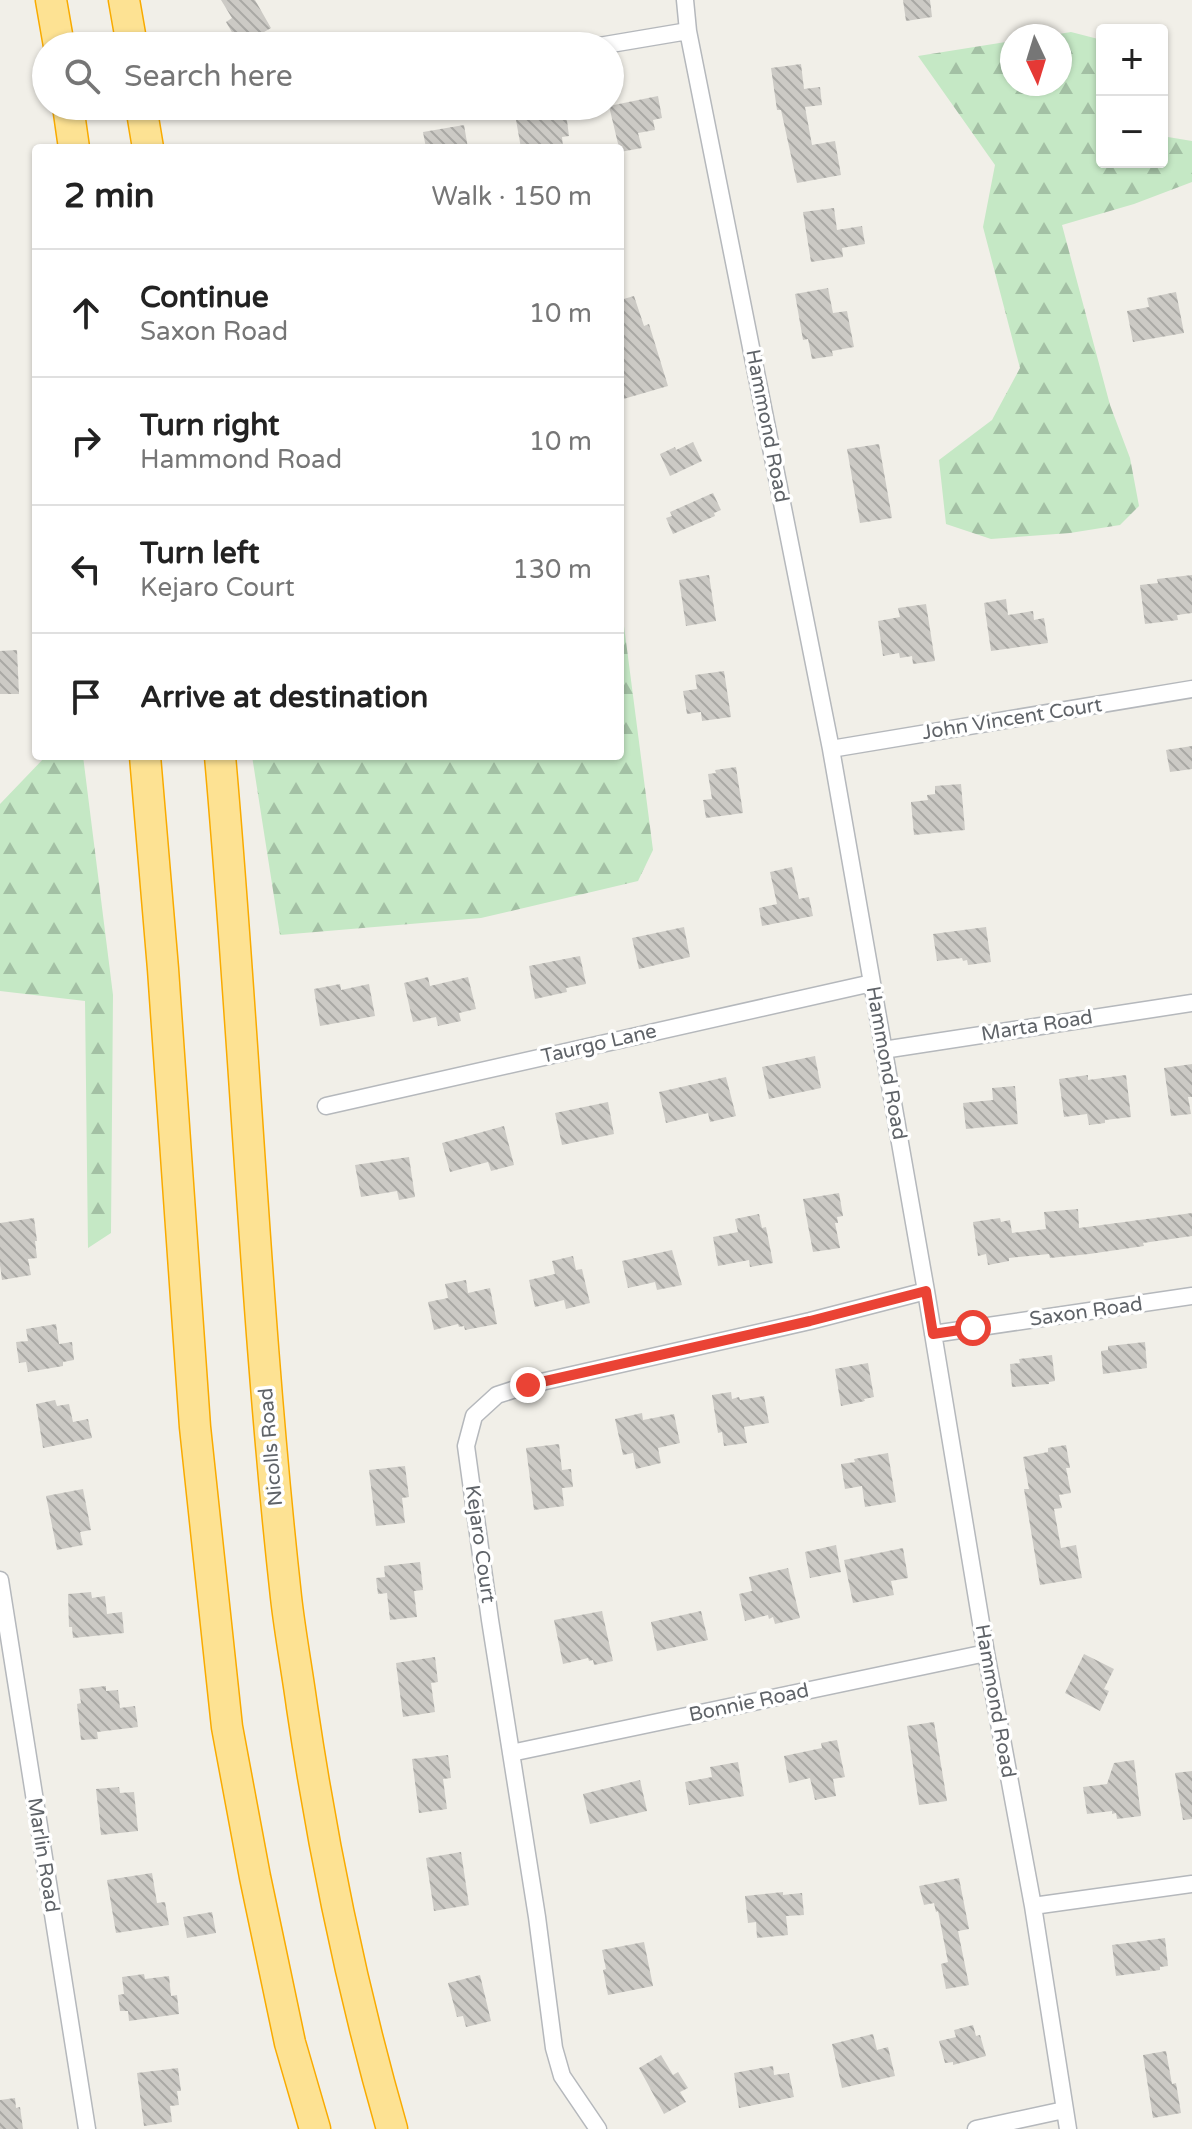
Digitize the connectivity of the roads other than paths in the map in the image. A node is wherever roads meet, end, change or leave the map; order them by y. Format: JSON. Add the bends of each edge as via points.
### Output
{"nodes":[{"id":1,"x":51,"y":0,"type":"edge"},
{"id":2,"x":124,"y":0,"type":"edge"},
{"id":3,"x":685,"y":0,"type":"edge"},
{"id":4,"x":688,"y":31,"type":"junction"},
{"id":5,"x":57,"y":32,"type":"edge"},
{"id":6,"x":130,"y":32,"type":"edge"},
{"id":7,"x":624,"y":42,"type":"edge"},
{"id":8,"x":70,"y":120,"type":"edge"},
{"id":9,"x":143,"y":120,"type":"edge"},
{"id":10,"x":73,"y":144,"type":"edge"},
{"id":11,"x":147,"y":144,"type":"edge"},
{"id":12,"x":1192,"y":689,"type":"edge"},
{"id":13,"x":831,"y":749,"type":"junction"},
{"id":14,"x":145,"y":760,"type":"edge"},
{"id":15,"x":220,"y":760,"type":"edge"},
{"id":16,"x":872,"y":983,"type":"junction"},
{"id":17,"x":1192,"y":1003,"type":"edge"},
{"id":18,"x":883,"y":1050,"type":"junction"},
{"id":19,"x":326,"y":1106,"type":"dead end"},
{"id":20,"x":926,"y":1291,"type":"junction"},
{"id":21,"x":1192,"y":1296,"type":"edge"},
{"id":22,"x":933,"y":1334,"type":"junction"},
{"id":23,"x":0,"y":1580,"type":"edge"},
{"id":24,"x":986,"y":1653,"type":"junction"},
{"id":25,"x":511,"y":1753,"type":"junction"},
{"id":26,"x":1192,"y":1884,"type":"edge"},
{"id":27,"x":1033,"y":1906,"type":"junction"},
{"id":28,"x":1064,"y":2110,"type":"junction"},
{"id":29,"x":87,"y":2129,"type":"edge"},
{"id":30,"x":315,"y":2129,"type":"edge"},
{"id":31,"x":392,"y":2129,"type":"edge"},
{"id":32,"x":598,"y":2129,"type":"edge"},
{"id":33,"x":976,"y":2129,"type":"edge"},
{"id":34,"x":1068,"y":2129,"type":"edge"}],
"edges":[{"from":1,"to":5,"type":"highway"},
{"from":2,"to":6,"type":"highway"},
{"from":3,"to":4,"type":"street","name":"Hammond Road"},
{"from":4,"to":7,"type":"street"},
{"from":4,"to":13,"type":"street","name":"Hammond Road"},
{"from":8,"to":10,"type":"highway"},
{"from":9,"to":11,"type":"highway"},
{"from":12,"to":13,"type":"street","name":"John Vincent Court"},
{"from":13,"to":16,"type":"street","name":"Hammond Road"},
{"from":14,"to":30,"type":"highway","via":[[195,1427],[227,1727],[290,2043]]},
{"from":15,"to":31,"type":"highway","name":"Nicolls Road","via":[[286,1600],[317,1808]]},
{"from":16,"to":18,"type":"street","name":"Hammond Road"},
{"from":16,"to":19,"type":"street","name":"Taurgo Lane"},
{"from":17,"to":18,"type":"street","name":"Marta Road"},
{"from":18,"to":20,"type":"street","name":"Hammond Road"},
{"from":20,"to":22,"type":"street","name":"Hammond Road"},
{"from":20,"to":25,"type":"street","name":"Kejaro Court","via":[[528,1385],[497,1395],[474,1416],[466,1446]]},
{"from":21,"to":22,"type":"street","name":"Saxon Road"},
{"from":22,"to":24,"type":"street","name":"Hammond Road"},
{"from":23,"to":29,"type":"street","name":"Marlin Road"},
{"from":24,"to":25,"type":"street","name":"Bonnie Road"},
{"from":24,"to":27,"type":"street","name":"Hammond Road"},
{"from":25,"to":32,"type":"street","name":"Kejaro Court","via":[[554,2048],[562,2076]]},
{"from":26,"to":27,"type":"street"},
{"from":27,"to":28,"type":"street","name":"Hammond Road"},
{"from":28,"to":33,"type":"street"},
{"from":28,"to":34,"type":"street","name":"Hammond Road"}]}
